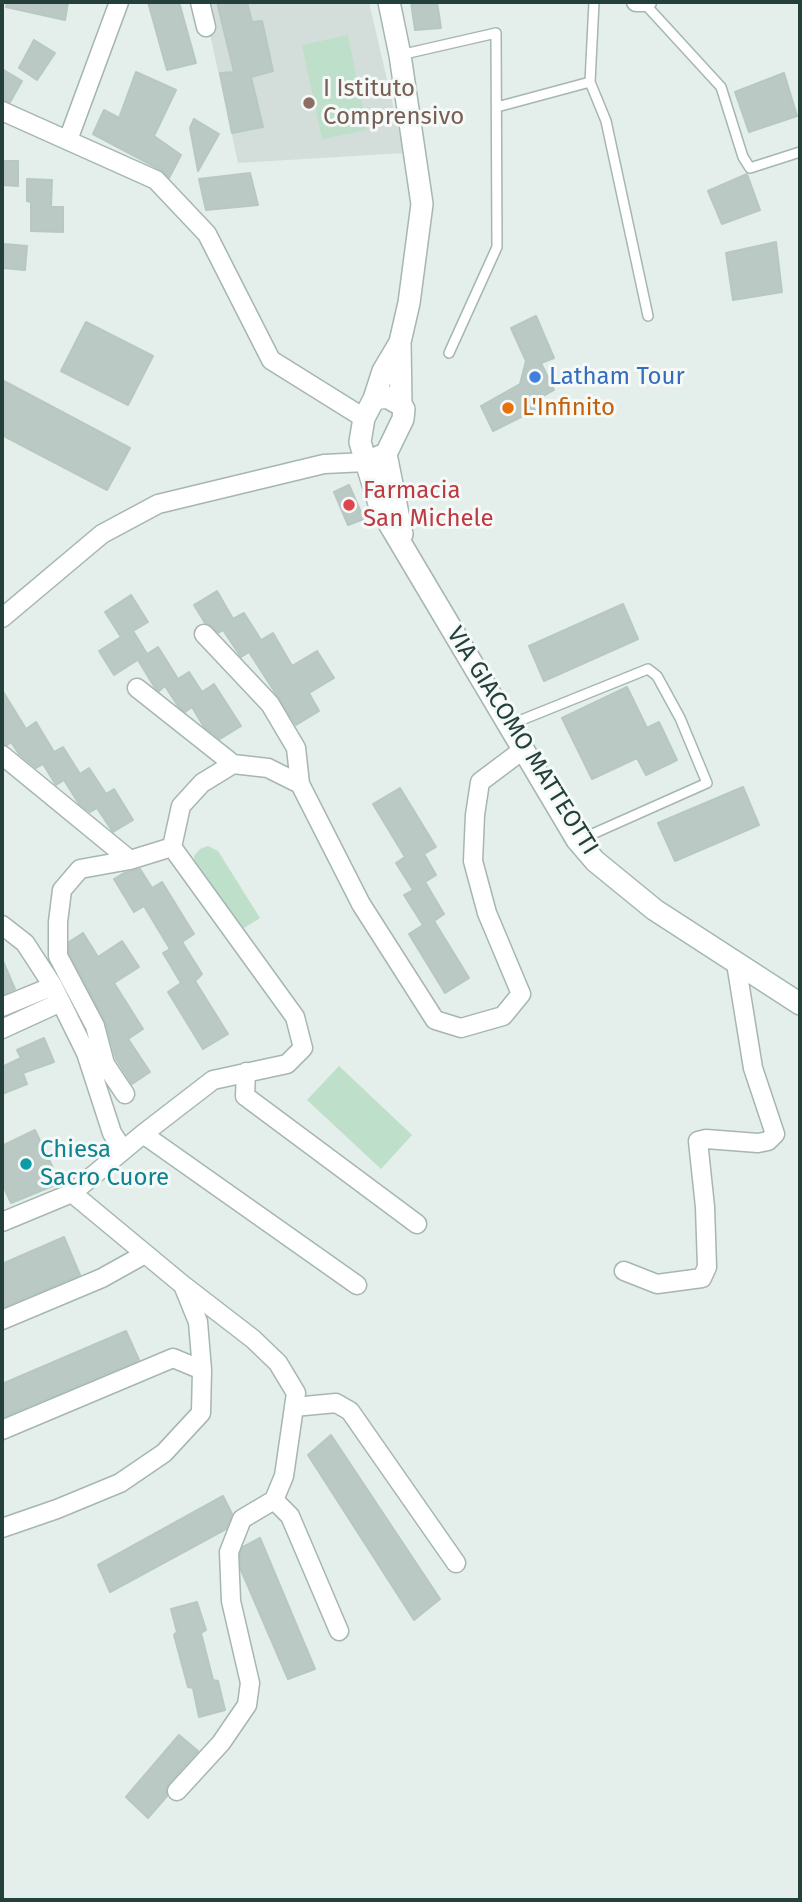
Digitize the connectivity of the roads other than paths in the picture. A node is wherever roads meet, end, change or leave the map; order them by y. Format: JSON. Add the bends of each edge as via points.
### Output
{"nodes":[{"id":1,"x":119,"y":2,"type":"edge"},
{"id":2,"x":200,"y":2,"type":"edge"},
{"id":3,"x":389,"y":2,"type":"edge"},
{"id":4,"x":594,"y":2,"type":"edge"},
{"id":5,"x":643,"y":2,"type":"edge"},
{"id":6,"x":206,"y":27,"type":"dead end"},
{"id":7,"x":400,"y":55,"type":"junction"},
{"id":8,"x":590,"y":82,"type":"junction"},
{"id":9,"x":497,"y":107,"type":"junction"},
{"id":10,"x":2,"y":111,"type":"edge"},
{"id":11,"x":68,"y":140,"type":"junction"},
{"id":12,"x":800,"y":152,"type":"edge"},
{"id":13,"x":648,"y":316,"type":"dead end"},
{"id":14,"x":400,"y":342,"type":"junction"},
{"id":15,"x":449,"y":353,"type":"dead end"},
{"id":16,"x":401,"y":405,"type":"junction"},
{"id":17,"x":369,"y":408,"type":"junction"},
{"id":18,"x":363,"y":452,"type":"junction"},
{"id":19,"x":386,"y":454,"type":"junction"},
{"id":20,"x":406,"y":550,"type":"junction"},
{"id":21,"x":2,"y":618,"type":"edge"},
{"id":22,"x":204,"y":634,"type":"dead end"},
{"id":23,"x":137,"y":688,"type":"dead end"},
{"id":24,"x":509,"y":725,"type":"junction"},
{"id":25,"x":524,"y":749,"type":"junction"},
{"id":26,"x":2,"y":755,"type":"edge"},
{"id":27,"x":233,"y":764,"type":"junction"},
{"id":28,"x":300,"y":784,"type":"junction"},
{"id":29,"x":578,"y":840,"type":"junction"},
{"id":30,"x":172,"y":847,"type":"junction"},
{"id":31,"x":130,"y":860,"type":"junction"},
{"id":32,"x":2,"y":925,"type":"edge"},
{"id":33,"x":736,"y":963,"type":"junction"},
{"id":34,"x":53,"y":986,"type":"junction"},
{"id":35,"x":61,"y":1002,"type":"junction"},
{"id":36,"x":800,"y":1004,"type":"edge"},
{"id":37,"x":2,"y":1007,"type":"edge"},
{"id":38,"x":2,"y":1029,"type":"edge"},
{"id":39,"x":246,"y":1072,"type":"junction"},
{"id":40,"x":125,"y":1094,"type":"dead end"},
{"id":41,"x":143,"y":1134,"type":"junction"},
{"id":42,"x":123,"y":1150,"type":"junction"},
{"id":43,"x":72,"y":1193,"type":"junction"},
{"id":44,"x":2,"y":1223,"type":"edge"},
{"id":45,"x":417,"y":1224,"type":"dead end"},
{"id":46,"x":145,"y":1254,"type":"junction"},
{"id":47,"x":624,"y":1271,"type":"dead end"},
{"id":48,"x":183,"y":1285,"type":"junction"},
{"id":49,"x":357,"y":1285,"type":"dead end"},
{"id":50,"x":2,"y":1320,"type":"edge"},
{"id":51,"x":202,"y":1370,"type":"junction"},
{"id":52,"x":294,"y":1407,"type":"junction"},
{"id":53,"x":2,"y":1430,"type":"edge"},
{"id":54,"x":274,"y":1500,"type":"junction"},
{"id":55,"x":2,"y":1528,"type":"edge"},
{"id":56,"x":456,"y":1563,"type":"dead end"},
{"id":57,"x":339,"y":1631,"type":"dead end"},
{"id":58,"x":177,"y":1791,"type":"dead end"}],
"edges":[{"from":1,"to":11,"type":"street"},
{"from":2,"to":6,"type":"street"},
{"from":3,"to":7,"type":"street","name":"VIA GIACOMO MATTEOTTI"},
{"from":4,"to":8,"type":"lane"},
{"from":5,"to":12,"type":"lane","via":[[721,87],[750,168]]},
{"from":7,"to":9,"type":"lane","via":[[496,33]]},
{"from":7,"to":14,"type":"street","name":"VIA GIACOMO MATTEOTTI","via":[[422,204]]},
{"from":8,"to":9,"type":"lane"},
{"from":8,"to":13,"type":"lane","via":[[606,121]]},
{"from":9,"to":15,"type":"lane","via":[[497,247]]},
{"from":10,"to":11,"type":"street"},
{"from":11,"to":17,"type":"street","via":[[156,180],[206,234],[271,360]]},
{"from":14,"to":16,"type":"street","name":"VIA GIACOMO MATTEOTTI"},
{"from":14,"to":17,"type":"street","name":"VIA GIACOMO MATTEOTTI"},
{"from":16,"to":17,"type":"street","via":[[387,397]]},
{"from":16,"to":19,"type":"street","name":"VIA GIACOMO MATTEOTTI","via":[[403,419]]},
{"from":17,"to":18,"type":"street","name":"VIA GIACOMO MATTEOTTI"},
{"from":18,"to":19,"type":"street"},
{"from":18,"to":20,"type":"street","name":"VIA GIACOMO MATTEOTTI","via":[[381,510]]},
{"from":18,"to":21,"type":"street","via":[[334,463],[158,503],[103,534]]},
{"from":19,"to":20,"type":"street","name":"VIA GIACOMO MATTEOTTI"},
{"from":20,"to":24,"type":"street","name":"VIA GIACOMO MATTEOTTI"},
{"from":22,"to":28,"type":"street","via":[[270,704],[296,748]]},
{"from":23,"to":27,"type":"street"},
{"from":24,"to":25,"type":"street","name":"VIA GIACOMO MATTEOTTI"},
{"from":24,"to":29,"type":"lane","via":[[648,669],[657,676],[707,783]]},
{"from":25,"to":28,"type":"street","via":[[480,782],[473,861],[487,913],[521,994],[503,1016],[461,1028],[435,1020],[361,904]]},
{"from":25,"to":29,"type":"street","name":"VIA GIACOMO MATTEOTTI"},
{"from":26,"to":31,"type":"street"},
{"from":27,"to":28,"type":"street","via":[[268,768]]},
{"from":27,"to":30,"type":"street","via":[[202,783],[181,806]]},
{"from":29,"to":33,"type":"street","name":"VIA GIACOMO MATTEOTTI","via":[[595,861],[655,910]]},
{"from":30,"to":31,"type":"street"},
{"from":30,"to":39,"type":"street","via":[[295,1017],[303,1048],[287,1064]]},
{"from":31,"to":40,"type":"street","via":[[80,869],[62,890],[58,922],[58,956],[96,1026],[105,1064]]},
{"from":32,"to":34,"type":"street","via":[[25,943]]},
{"from":33,"to":36,"type":"street","name":"VIA GIACOMO MATTEOTTI"},
{"from":33,"to":47,"type":"street","via":[[752,1068],[775,1134],[758,1143],[698,1141],[705,1207],[706,1267],[702,1278],[657,1284]]},
{"from":34,"to":35,"type":"street"},
{"from":34,"to":37,"type":"street"},
{"from":35,"to":38,"type":"street"},
{"from":35,"to":42,"type":"street","via":[[86,1053],[112,1133]]},
{"from":39,"to":41,"type":"street","via":[[214,1080]]},
{"from":39,"to":45,"type":"street","via":[[245,1096]]},
{"from":41,"to":42,"type":"street"},
{"from":41,"to":49,"type":"street"},
{"from":42,"to":43,"type":"street"},
{"from":43,"to":44,"type":"street"},
{"from":43,"to":46,"type":"street"},
{"from":46,"to":48,"type":"street"},
{"from":46,"to":50,"type":"street","via":[[102,1278]]},
{"from":48,"to":51,"type":"street","via":[[198,1322]]},
{"from":48,"to":52,"type":"street","via":[[278,1363],[296,1393]]},
{"from":51,"to":53,"type":"street","via":[[173,1358]]},
{"from":51,"to":55,"type":"street","via":[[201,1413],[163,1453],[120,1483]]},
{"from":52,"to":54,"type":"street","via":[[284,1476]]},
{"from":52,"to":56,"type":"street","via":[[336,1403],[350,1411]]},
{"from":54,"to":57,"type":"street","via":[[290,1516]]},
{"from":54,"to":58,"type":"street","via":[[242,1519],[229,1552],[231,1601],[250,1683],[247,1705],[221,1743]]}]}
